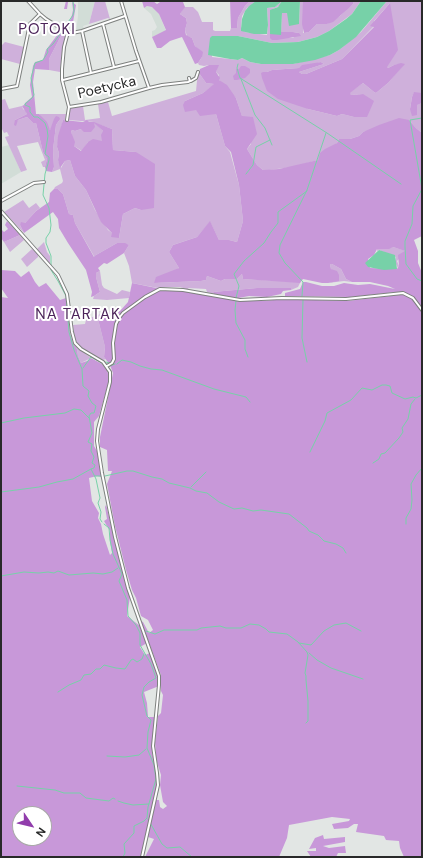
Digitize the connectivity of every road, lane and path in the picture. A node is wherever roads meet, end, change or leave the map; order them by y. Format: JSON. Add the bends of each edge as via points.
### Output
{"nodes":[{"id":1,"x":28,"y":1,"type":"edge"},
{"id":2,"x":121,"y":1,"type":"edge"},
{"id":3,"x":40,"y":14,"type":"junction"},
{"id":4,"x":125,"y":16,"type":"junction"},
{"id":5,"x":103,"y":24,"type":"junction"},
{"id":6,"x":82,"y":31,"type":"junction"},
{"id":7,"x":68,"y":32,"type":"junction"},
{"id":8,"x":139,"y":61,"type":"junction"},
{"id":9,"x":114,"y":67,"type":"junction"},
{"id":10,"x":198,"y":72,"type":"dead end"},
{"id":11,"x":91,"y":73,"type":"junction"},
{"id":12,"x":189,"y":78,"type":"dead end"},
{"id":13,"x":62,"y":80,"type":"junction"},
{"id":14,"x":190,"y":82,"type":"junction"},
{"id":15,"x":149,"y":88,"type":"junction"},
{"id":16,"x":1,"y":89,"type":"edge"},
{"id":17,"x":69,"y":107,"type":"junction"},
{"id":18,"x":66,"y":120,"type":"dead end"},
{"id":19,"x":44,"y":182,"type":"dead end"},
{"id":20,"x":1,"y":201,"type":"edge"},
{"id":21,"x":1,"y":211,"type":"edge"},
{"id":22,"x":422,"y":310,"type":"edge"},
{"id":23,"x":107,"y":366,"type":"junction"},
{"id":24,"x":142,"y":857,"type":"edge"}],
"edges":[{"from":1,"to":3,"type":"street"},
{"from":2,"to":4,"type":"street"},
{"from":3,"to":7,"type":"street"},
{"from":3,"to":16,"type":"street","via":[[30,24],[17,86]]},
{"from":4,"to":5,"type":"street"},
{"from":4,"to":8,"type":"street"},
{"from":5,"to":6,"type":"street"},
{"from":5,"to":9,"type":"street"},
{"from":6,"to":7,"type":"street"},
{"from":6,"to":11,"type":"street"},
{"from":7,"to":13,"type":"street","via":[[62,57]]},
{"from":8,"to":9,"type":"street"},
{"from":8,"to":15,"type":"street"},
{"from":9,"to":11,"type":"street"},
{"from":10,"to":14,"type":"street","via":[[196,78]]},
{"from":11,"to":13,"type":"street"},
{"from":12,"to":14,"type":"street"},
{"from":13,"to":17,"type":"street"},
{"from":14,"to":15,"type":"street","name":"Poetycka"},
{"from":15,"to":17,"type":"street","name":"Poetycka","via":[[101,102]]},
{"from":17,"to":18,"type":"street"},
{"from":19,"to":20,"type":"street","via":[[34,183]]},
{"from":21,"to":23,"type":"street","via":[[58,275],[67,294],[75,343]]},
{"from":22,"to":23,"type":"street","via":[[413,298],[403,293],[346,299],[240,300],[183,290],[160,289],[145,297],[119,318],[113,342],[114,359]]},
{"from":23,"to":24,"type":"street","via":[[110,378],[97,441],[102,473],[128,588],[159,676],[153,746],[158,785]]}]}
